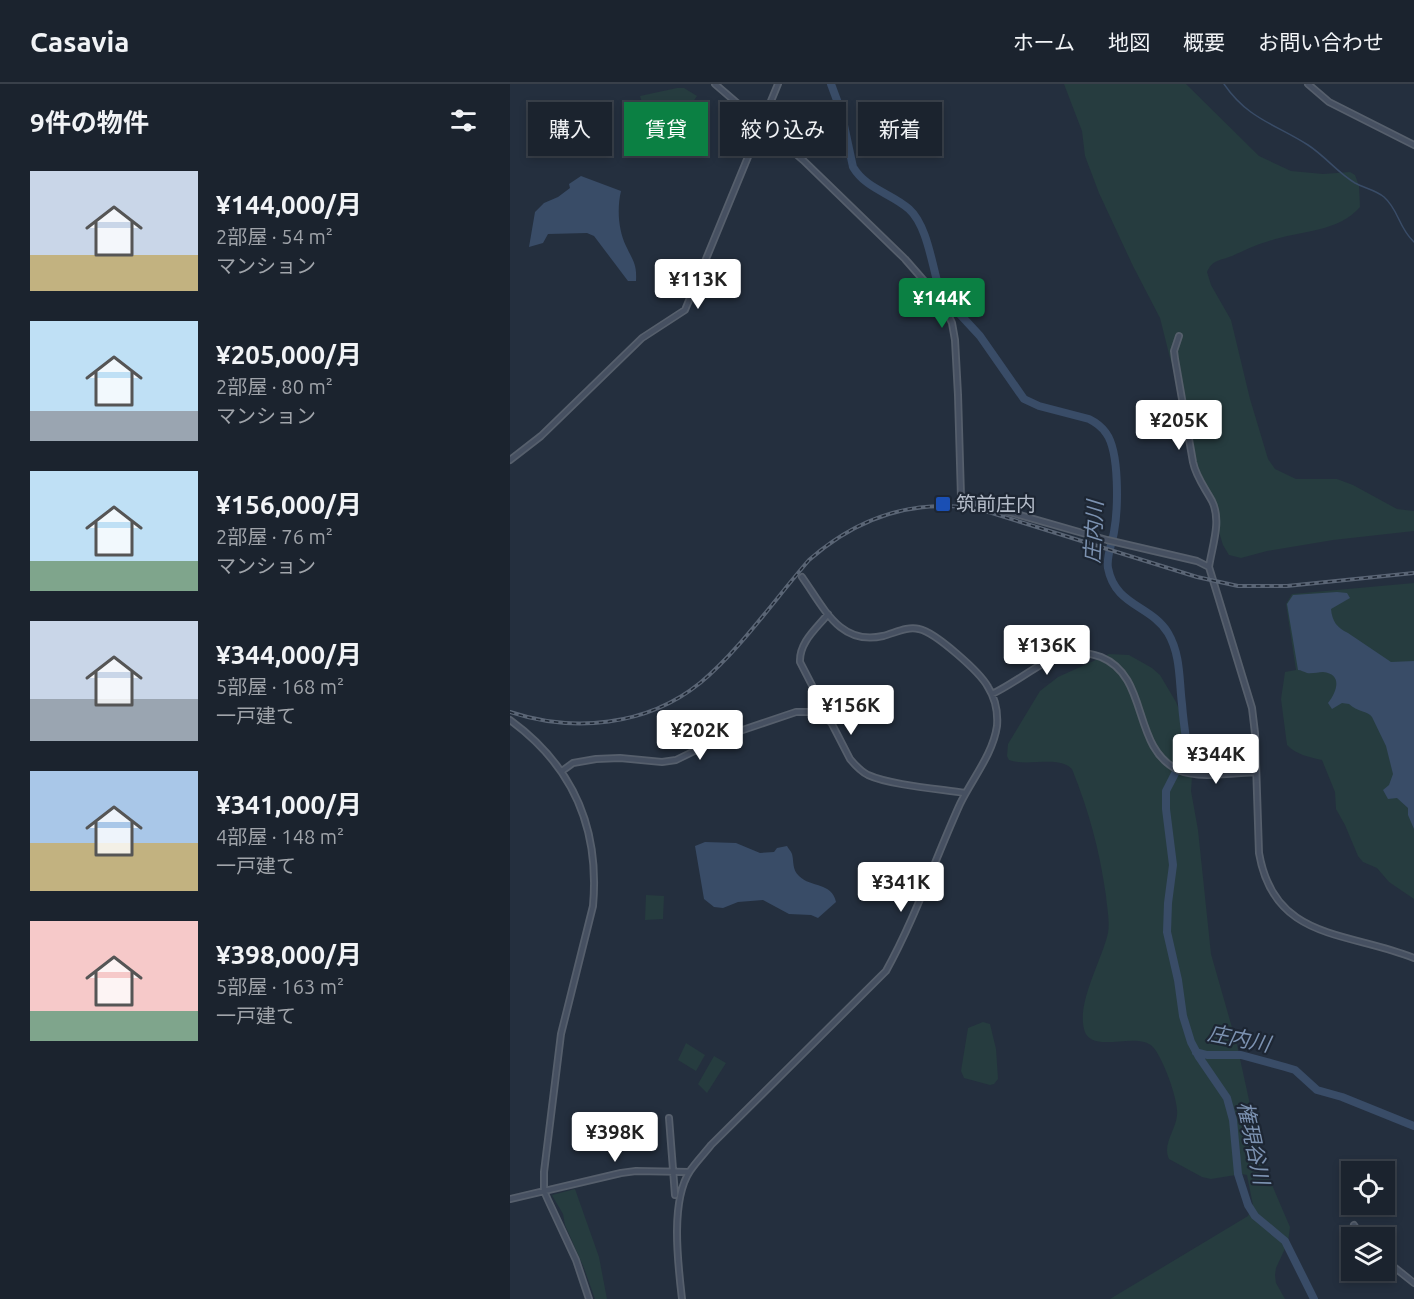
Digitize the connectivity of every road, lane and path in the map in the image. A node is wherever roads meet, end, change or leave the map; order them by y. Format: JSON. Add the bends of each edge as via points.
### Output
{"nodes":[{"id":1,"x":715,"y":84,"type":"edge"},
{"id":2,"x":778,"y":84,"type":"edge"},
{"id":3,"x":1308,"y":84,"type":"edge"},
{"id":4,"x":735,"y":102,"type":"edge"},
{"id":5,"x":771,"y":102,"type":"edge"},
{"id":6,"x":1414,"y":145,"type":"edge"},
{"id":7,"x":748,"y":156,"type":"edge"},
{"id":8,"x":798,"y":156,"type":"edge"},
{"id":9,"x":1179,"y":336,"type":"dead end"},
{"id":10,"x":510,"y":460,"type":"edge"},
{"id":11,"x":1209,"y":567,"type":"junction"},
{"id":12,"x":802,"y":577,"type":"dead end"},
{"id":13,"x":828,"y":614,"type":"junction"},
{"id":14,"x":992,"y":694,"type":"junction"},
{"id":15,"x":510,"y":720,"type":"edge"},
{"id":16,"x":832,"y":723,"type":"junction"},
{"id":17,"x":562,"y":771,"type":"junction"},
{"id":18,"x":1256,"y":772,"type":"junction"},
{"id":19,"x":965,"y":794,"type":"junction"},
{"id":20,"x":1414,"y":958,"type":"edge"},
{"id":21,"x":669,"y":1118,"type":"dead end"},
{"id":22,"x":673,"y":1171,"type":"junction"},
{"id":23,"x":689,"y":1172,"type":"junction"},
{"id":24,"x":544,"y":1191,"type":"junction"},
{"id":25,"x":675,"y":1195,"type":"dead end"},
{"id":26,"x":510,"y":1199,"type":"edge"},
{"id":27,"x":1395,"y":1268,"type":"edge"},
{"id":28,"x":1414,"y":1283,"type":"edge"},
{"id":29,"x":589,"y":1299,"type":"edge"},
{"id":30,"x":682,"y":1299,"type":"edge"}],
"edges":[{"from":1,"to":4,"type":"street"},
{"from":2,"to":5,"type":"street"},
{"from":3,"to":6,"type":"street","via":[[1329,102]]},
{"from":7,"to":10,"type":"street","via":[[685,310],[640,340]]},
{"from":8,"to":11,"type":"street","via":[[905,259],[933,291],[952,323],[958,377],[961,497]]},
{"from":9,"to":11,"type":"street","via":[[1174,351],[1195,473],[1216,516]]},
{"from":11,"to":18,"type":"street","via":[[1252,708]]},
{"from":12,"to":13,"type":"street"},
{"from":13,"to":14,"type":"street","via":[[842,630],[857,637],[870,639],[910,628],[931,634],[980,676]]},
{"from":13,"to":16,"type":"street","via":[[802,646],[800,662]]},
{"from":14,"to":18,"type":"street","via":[[1064,654],[1104,658],[1128,680],[1147,734],[1170,766],[1194,774]]},
{"from":14,"to":19,"type":"street","via":[[997,724],[994,741]]},
{"from":15,"to":17,"type":"street","via":[[550,755]]},
{"from":16,"to":17,"type":"street","via":[[813,712],[796,712],[725,736],[676,760],[596,759],[573,763]]},
{"from":16,"to":19,"type":"street","via":[[850,759],[868,775]]},
{"from":17,"to":24,"type":"street","via":[[590,834],[595,884],[589,925],[561,1034]]},
{"from":18,"to":20,"type":"street","via":[[1259,853],[1262,872],[1276,900],[1307,924]]},
{"from":19,"to":23,"type":"street","via":[[886,971],[711,1145]]},
{"from":21,"to":22,"type":"street"},
{"from":22,"to":23,"type":"street"},
{"from":22,"to":24,"type":"street","via":[[621,1173]]},
{"from":22,"to":25,"type":"street"},
{"from":23,"to":30,"type":"street","via":[[677,1212]]},
{"from":24,"to":26,"type":"street"},
{"from":24,"to":29,"type":"street"},
{"from":27,"to":28,"type":"street"}]}
